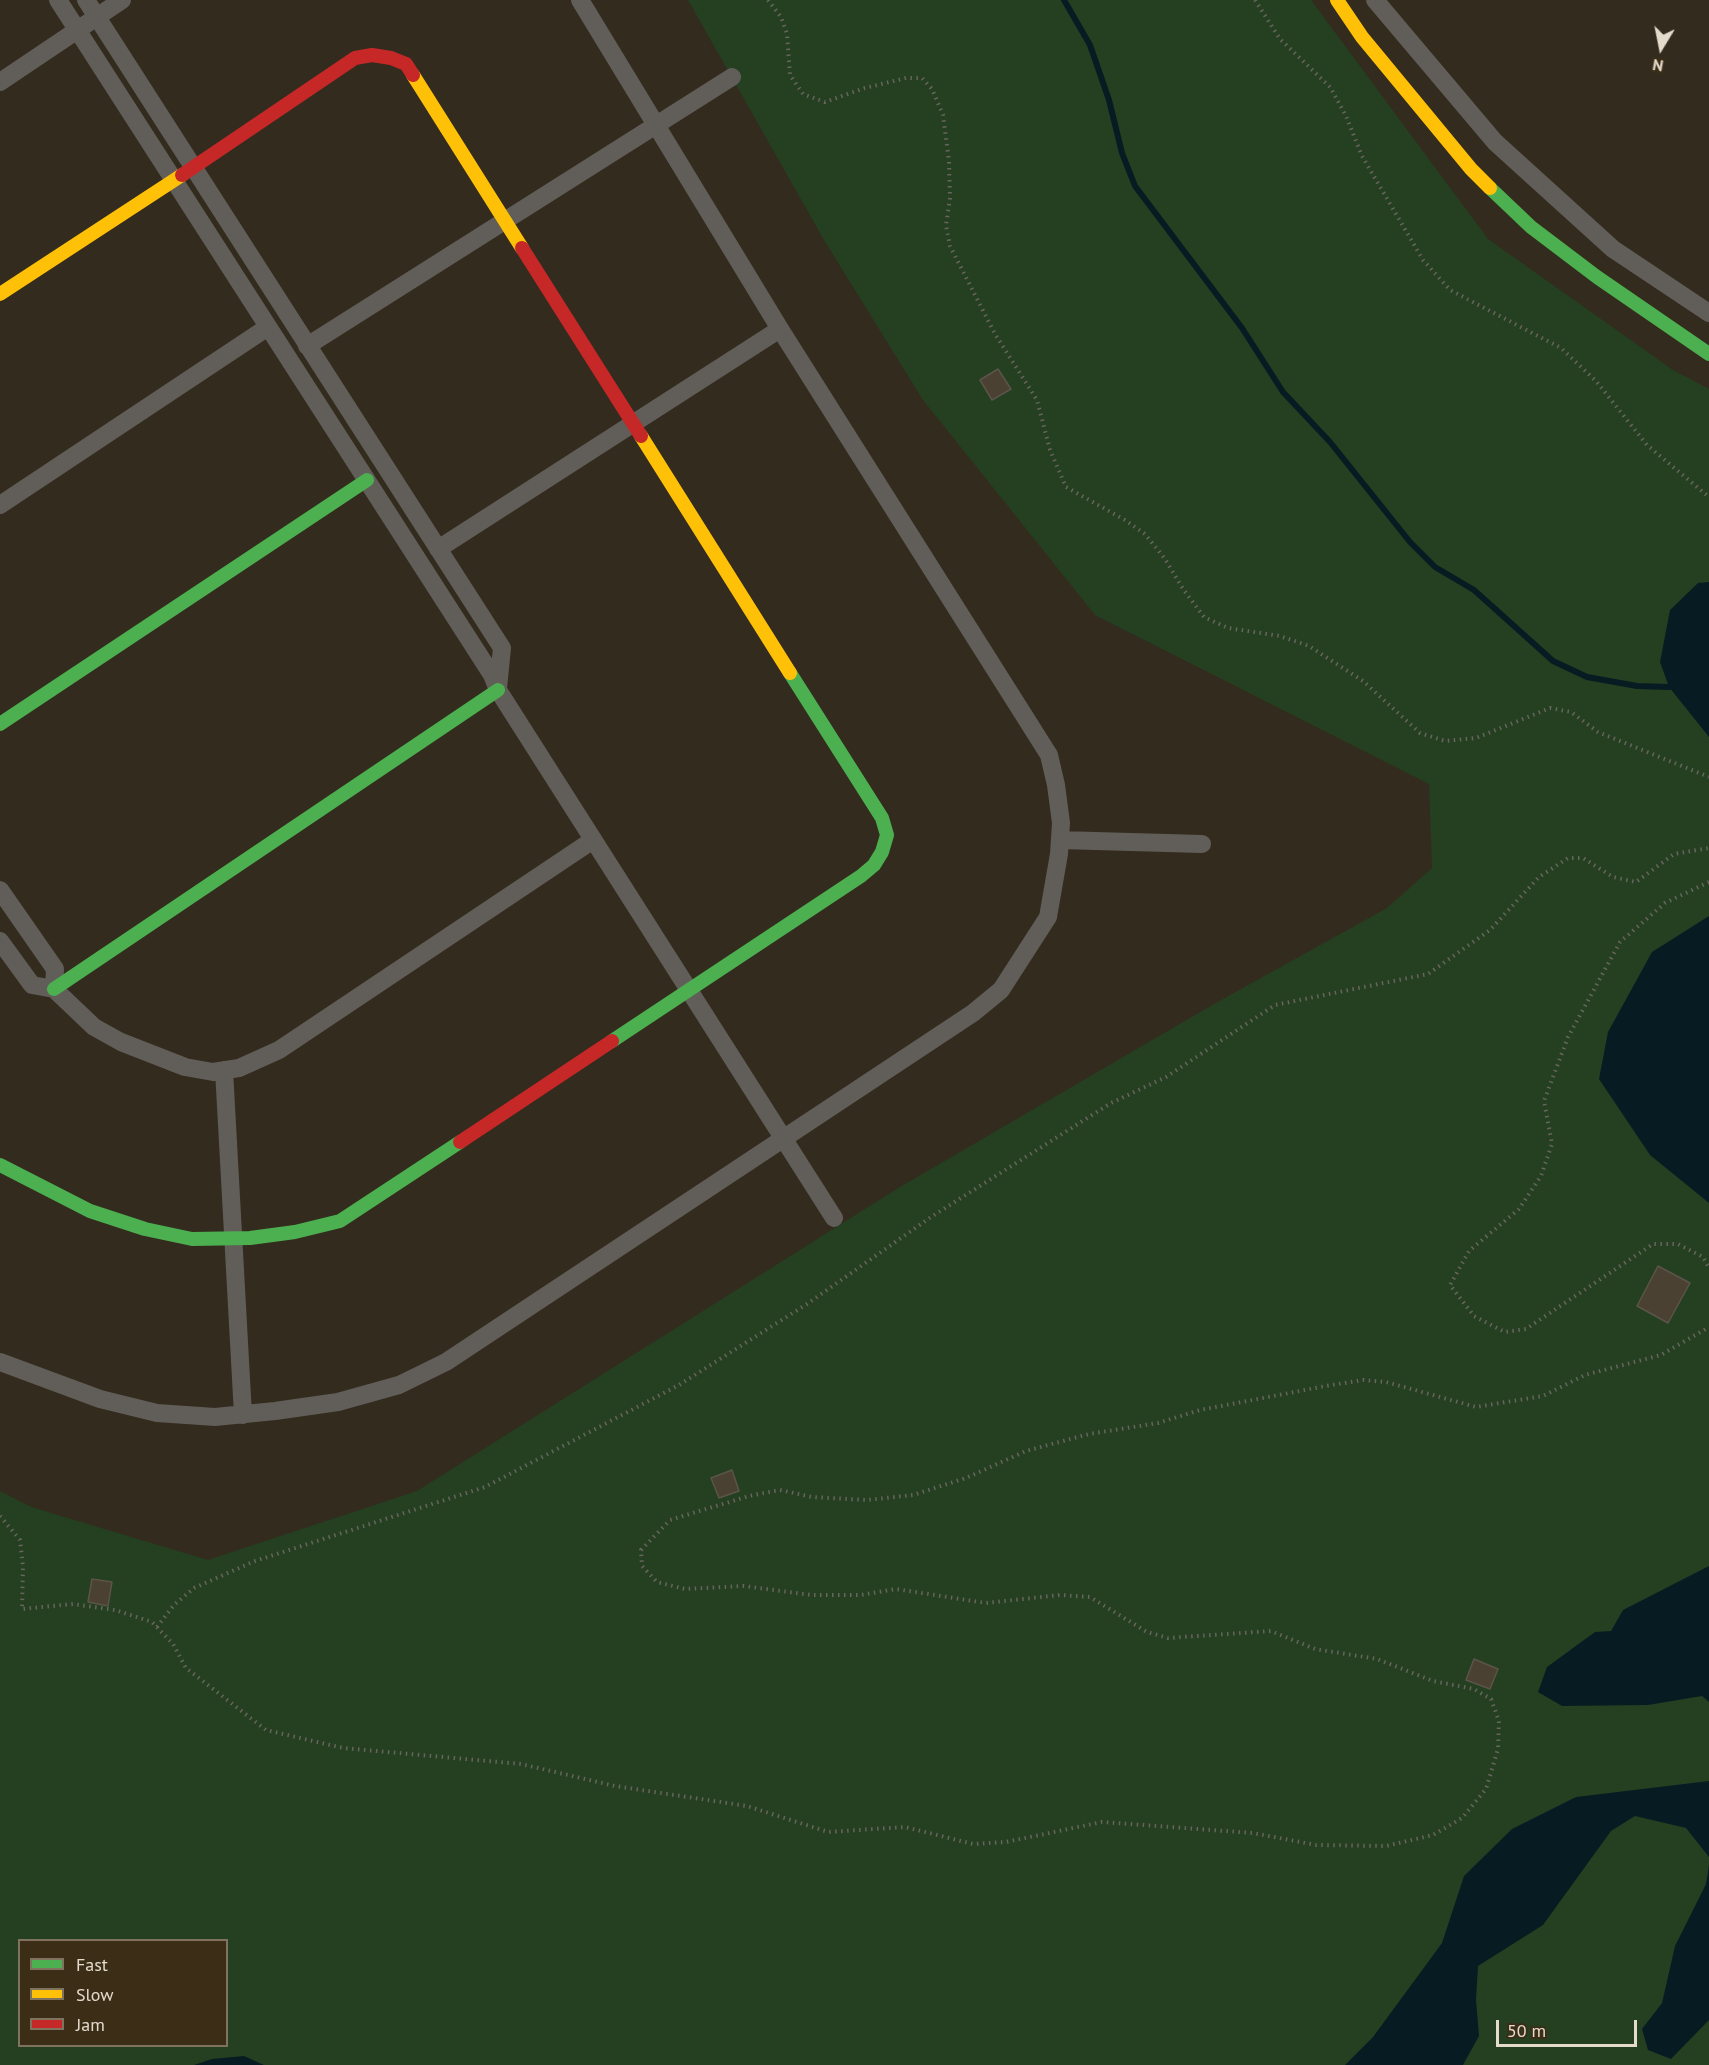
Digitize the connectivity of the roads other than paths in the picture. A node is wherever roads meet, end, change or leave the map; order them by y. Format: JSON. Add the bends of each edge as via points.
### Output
{"nodes":[{"id":1,"x":58,"y":0,"type":"edge"},
{"id":2,"x":86,"y":0,"type":"edge"},
{"id":3,"x":122,"y":0,"type":"edge"},
{"id":4,"x":580,"y":0,"type":"edge"},
{"id":5,"x":1337,"y":0,"type":"edge"},
{"id":6,"x":1375,"y":0,"type":"edge"},
{"id":7,"x":97,"y":17,"type":"junction"},
{"id":8,"x":77,"y":30,"type":"junction"},
{"id":9,"x":732,"y":77,"type":"dead end"},
{"id":10,"x":0,"y":82,"type":"edge"},
{"id":11,"x":656,"y":125,"type":"junction"},
{"id":12,"x":193,"y":167,"type":"junction"},
{"id":13,"x":174,"y":180,"type":"junction"},
{"id":14,"x":505,"y":220,"type":"junction"},
{"id":15,"x":0,"y":294,"type":"edge"},
{"id":16,"x":1709,"y":314,"type":"edge"},
{"id":17,"x":268,"y":327,"type":"junction"},
{"id":18,"x":780,"y":329,"type":"junction"},
{"id":19,"x":308,"y":346,"type":"junction"},
{"id":20,"x":1709,"y":354,"type":"edge"},
{"id":21,"x":633,"y":424,"type":"junction"},
{"id":22,"x":367,"y":480,"type":"junction"},
{"id":23,"x":0,"y":505,"type":"edge"},
{"id":24,"x":438,"y":549,"type":"junction"},
{"id":25,"x":498,"y":690,"type":"junction"},
{"id":26,"x":0,"y":724,"type":"edge"},
{"id":27,"x":593,"y":840,"type":"junction"},
{"id":28,"x":1060,"y":840,"type":"junction"},
{"id":29,"x":1202,"y":844,"type":"dead end"},
{"id":30,"x":0,"y":890,"type":"edge"},
{"id":31,"x":0,"y":941,"type":"edge"},
{"id":32,"x":54,"y":989,"type":"junction"},
{"id":33,"x":689,"y":990,"type":"junction"},
{"id":34,"x":224,"y":1070,"type":"junction"},
{"id":35,"x":783,"y":1139,"type":"junction"},
{"id":36,"x":0,"y":1165,"type":"edge"},
{"id":37,"x":834,"y":1218,"type":"dead end"},
{"id":38,"x":234,"y":1239,"type":"junction"},
{"id":39,"x":0,"y":1362,"type":"edge"},
{"id":40,"x":243,"y":1415,"type":"junction"}],
"edges":[{"from":1,"to":8,"type":"street"},
{"from":2,"to":7,"type":"street"},
{"from":3,"to":7,"type":"street"},
{"from":4,"to":11,"type":"street"},
{"from":5,"to":20,"type":"street","via":[[1362,37],[1471,169],[1531,227]]},
{"from":6,"to":16,"type":"street","via":[[1495,142],[1613,249]]},
{"from":7,"to":8,"type":"street"},
{"from":7,"to":12,"type":"street"},
{"from":8,"to":10,"type":"street"},
{"from":8,"to":13,"type":"street"},
{"from":9,"to":11,"type":"street"},
{"from":11,"to":14,"type":"street"},
{"from":11,"to":18,"type":"street"},
{"from":12,"to":13,"type":"street"},
{"from":12,"to":14,"type":"street","via":[[355,58],[391,58],[406,64]]},
{"from":12,"to":19,"type":"street"},
{"from":13,"to":15,"type":"street"},
{"from":13,"to":17,"type":"street"},
{"from":14,"to":19,"type":"street"},
{"from":14,"to":21,"type":"street"},
{"from":17,"to":22,"type":"street"},
{"from":17,"to":23,"type":"street"},
{"from":18,"to":21,"type":"street"},
{"from":18,"to":28,"type":"street","via":[[1049,755],[1061,823]]},
{"from":19,"to":24,"type":"street"},
{"from":21,"to":24,"type":"street"},
{"from":21,"to":33,"type":"street","via":[[882,818],[887,835],[874,865],[861,876]]},
{"from":22,"to":25,"type":"street"},
{"from":22,"to":26,"type":"street"},
{"from":24,"to":25,"type":"street","via":[[502,648]]},
{"from":25,"to":27,"type":"street"},
{"from":25,"to":32,"type":"street"},
{"from":27,"to":33,"type":"street"},
{"from":27,"to":34,"type":"street","via":[[279,1050],[239,1068]]},
{"from":28,"to":29,"type":"street"},
{"from":28,"to":35,"type":"street","via":[[1047,916],[1001,990],[974,1013]]},
{"from":30,"to":32,"type":"street","via":[[55,969]]},
{"from":31,"to":32,"type":"street","via":[[32,986]]},
{"from":32,"to":34,"type":"street","via":[[94,1027],[121,1042],[185,1068]]},
{"from":33,"to":35,"type":"street"},
{"from":33,"to":38,"type":"street","via":[[340,1221],[295,1232]]},
{"from":34,"to":38,"type":"street"},
{"from":35,"to":37,"type":"street"},
{"from":35,"to":40,"type":"street","via":[[446,1362],[399,1385],[338,1402]]},
{"from":36,"to":38,"type":"street","via":[[90,1211],[134,1226],[192,1239]]},
{"from":38,"to":40,"type":"street"},
{"from":39,"to":40,"type":"street","via":[[100,1399],[157,1413],[215,1418]]}]}
